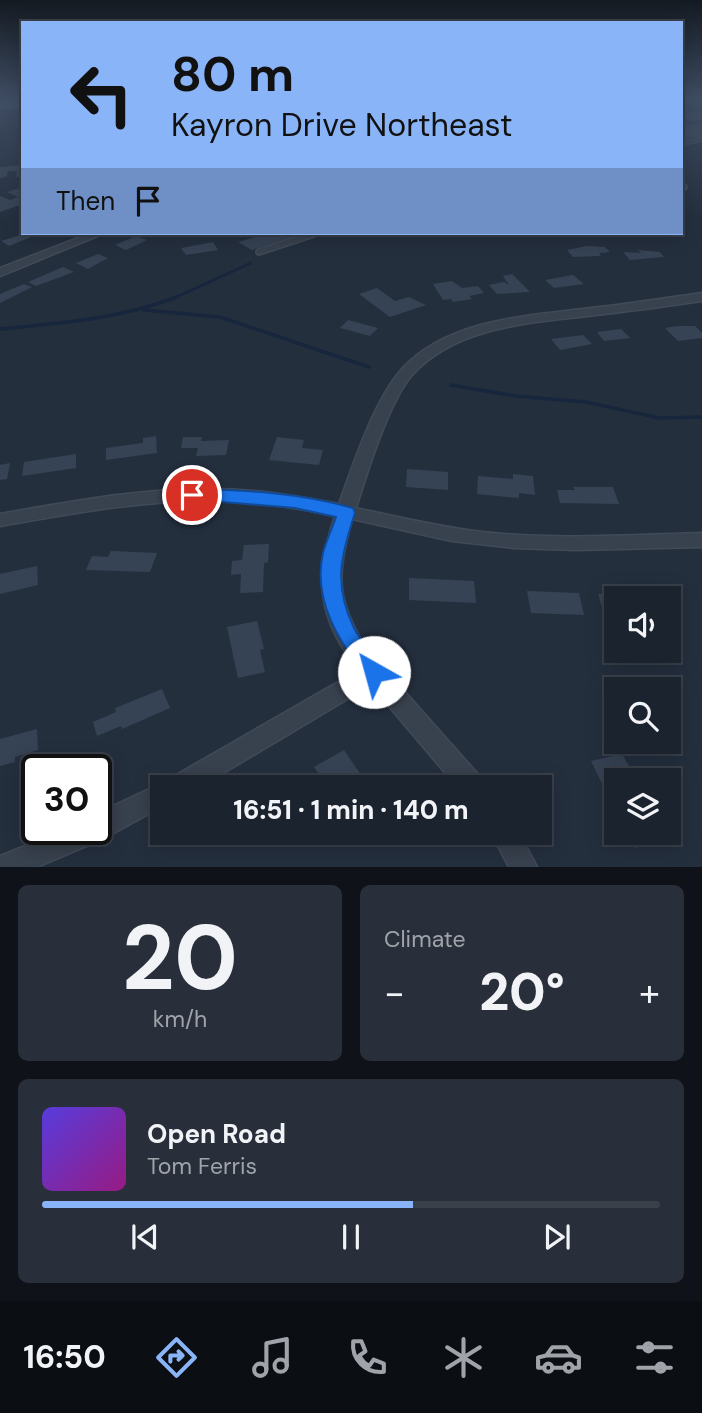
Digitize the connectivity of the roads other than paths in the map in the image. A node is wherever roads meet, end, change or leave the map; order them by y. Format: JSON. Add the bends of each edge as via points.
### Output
{"nodes":[{"id":1,"x":95,"y":235,"type":"edge"},
{"id":2,"x":317,"y":235,"type":"edge"},
{"id":3,"x":259,"y":252,"type":"dead end"},
{"id":4,"x":0,"y":272,"type":"edge"},
{"id":5,"x":702,"y":297,"type":"edge"},
{"id":6,"x":346,"y":513,"type":"junction"},
{"id":7,"x":0,"y":520,"type":"edge"},
{"id":8,"x":702,"y":540,"type":"edge"},
{"id":9,"x":374,"y":672,"type":"junction"},
{"id":10,"x":196,"y":775,"type":"edge"},
{"id":11,"x":463,"y":775,"type":"edge"},
{"id":12,"x":150,"y":800,"type":"edge"},
{"id":13,"x":112,"y":820,"type":"edge"},
{"id":14,"x":62,"y":845,"type":"edge"},
{"id":15,"x":511,"y":845,"type":"edge"},
{"id":16,"x":20,"y":865,"type":"edge"},
{"id":17,"x":524,"y":867,"type":"edge"}],
"edges":[{"from":1,"to":4,"type":"street"},
{"from":2,"to":3,"type":"lane"},
{"from":5,"to":6,"type":"street","via":[[492,327],[431,350],[401,378],[390,396]]},
{"from":6,"to":7,"type":"street","via":[[295,502],[192,495]]},
{"from":6,"to":8,"type":"street","via":[[525,542]]},
{"from":6,"to":9,"type":"street","via":[[332,554],[331,591],[345,633]]},
{"from":9,"to":10,"type":"street"},
{"from":9,"to":11,"type":"street"},
{"from":12,"to":13,"type":"street"},
{"from":14,"to":16,"type":"street"},
{"from":15,"to":17,"type":"street"}]}
